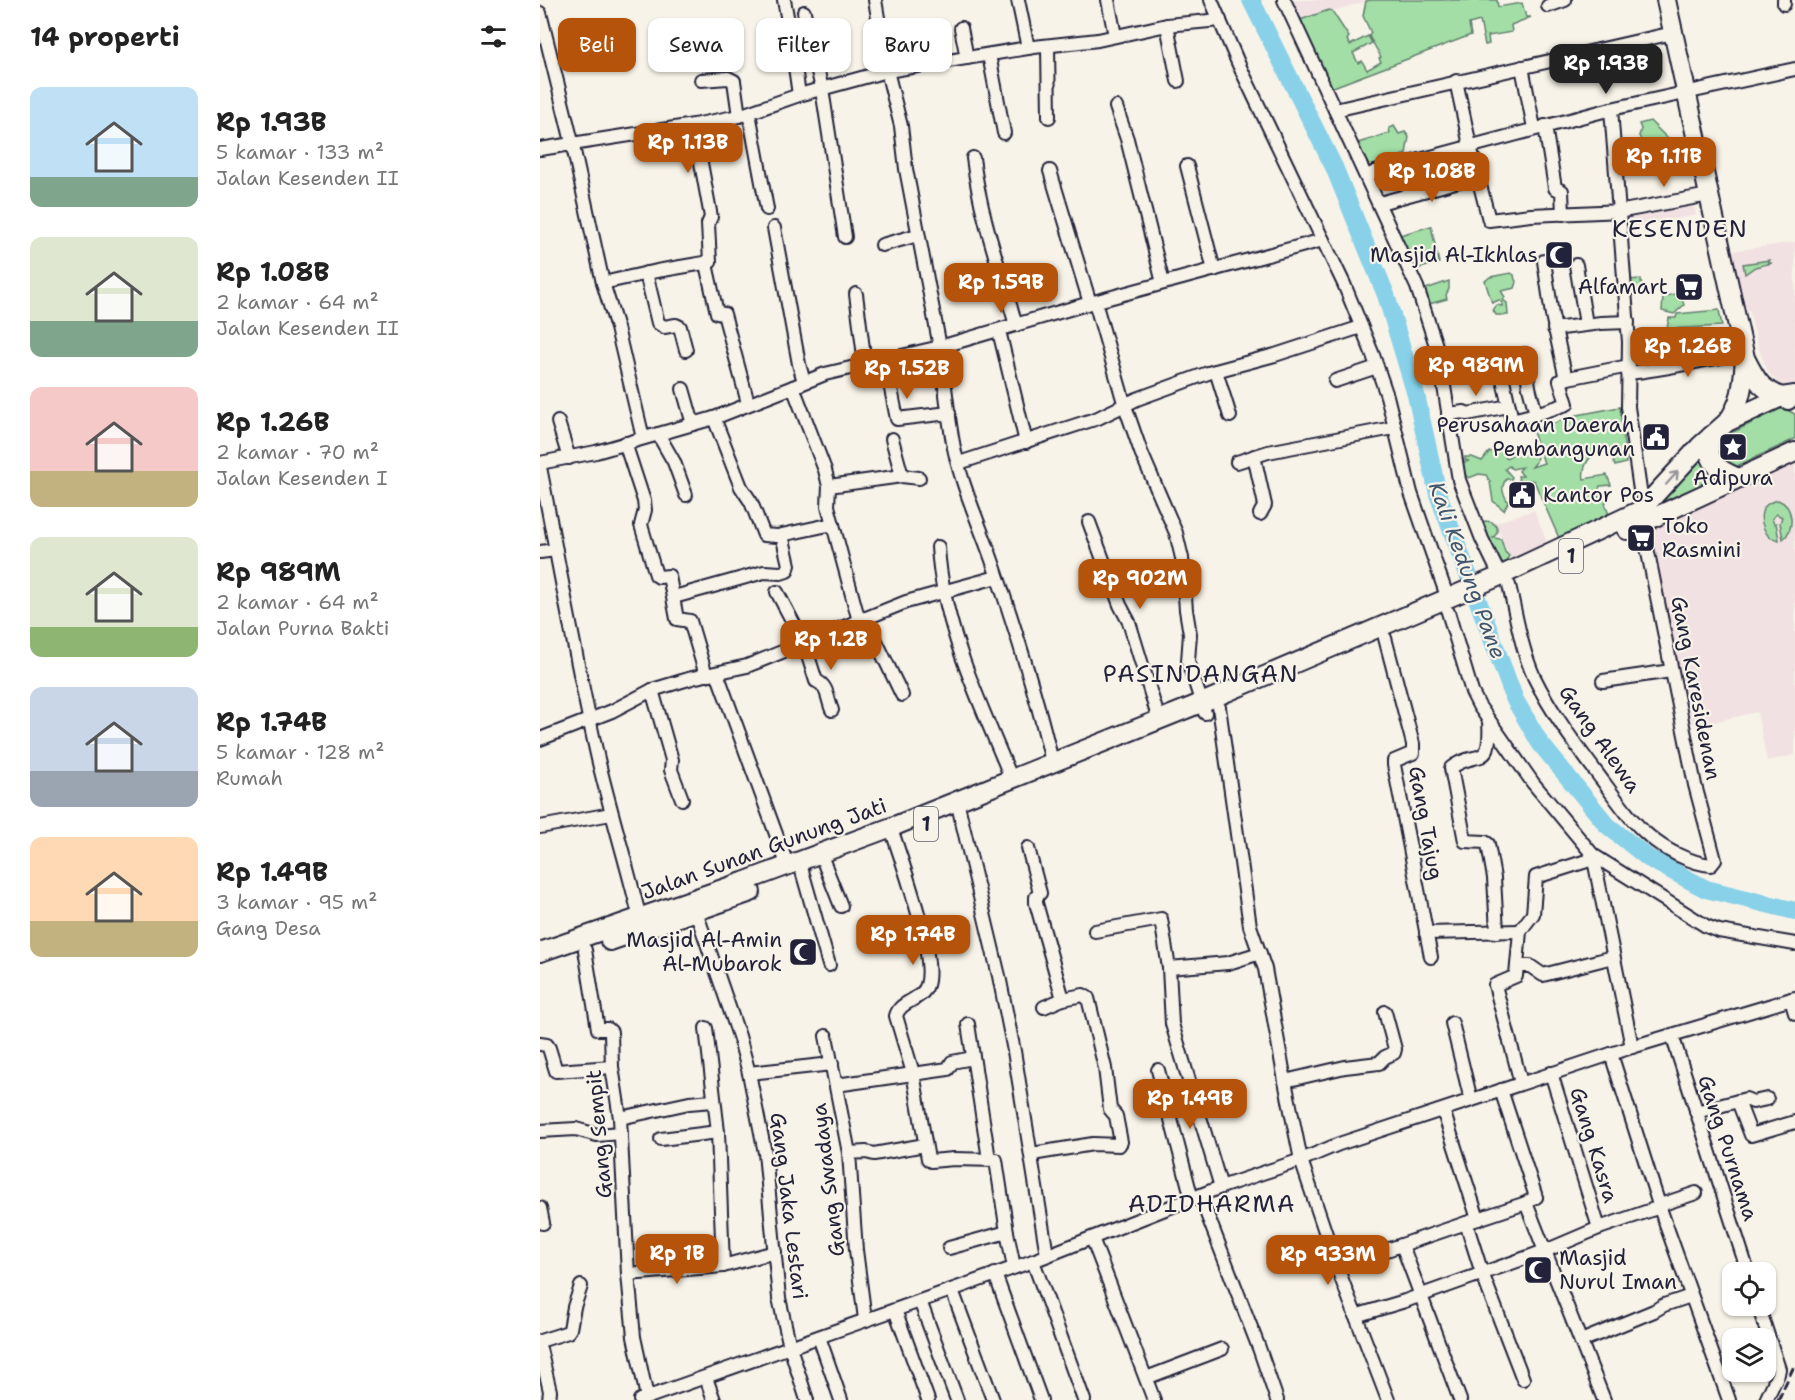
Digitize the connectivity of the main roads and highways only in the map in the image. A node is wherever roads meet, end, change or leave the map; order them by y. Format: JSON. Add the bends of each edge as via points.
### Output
{"nodes":[{"id":1,"x":1666,"y":0,"type":"edge"},
{"id":2,"x":1744,"y":356,"type":"junction"},
{"id":3,"x":1790,"y":398,"type":"edge"},
{"id":4,"x":1727,"y":422,"type":"junction"},
{"id":5,"x":1711,"y":436,"type":"junction"},
{"id":6,"x":1795,"y":452,"type":"edge"},
{"id":7,"x":1738,"y":478,"type":"junction"},
{"id":8,"x":1644,"y":514,"type":"junction"},
{"id":9,"x":1451,"y":604,"type":"junction"},
{"id":10,"x":1358,"y":644,"type":"junction"},
{"id":11,"x":1208,"y":708,"type":"junction"},
{"id":12,"x":958,"y":806,"type":"junction"},
{"id":13,"x":869,"y":841,"type":"junction"},
{"id":14,"x":794,"y":868,"type":"junction"},
{"id":15,"x":650,"y":921,"type":"junction"},
{"id":16,"x":540,"y":952,"type":"edge"},
{"id":17,"x":540,"y":965,"type":"edge"}],
"edges":[{"from":1,"to":2,"type":"highway","number":"1"},
{"from":2,"to":3,"type":"highway","number":"1","via":[[1753,376],[1766,391]]},
{"from":2,"to":4,"type":"highway","number":"1","via":[[1740,399]]},
{"from":3,"to":4,"type":"highway","number":"1"},
{"from":4,"to":5,"type":"highway","number":"1"},
{"from":5,"to":7,"type":"highway","via":[[1712,462]]},
{"from":8,"to":5,"type":"highway","number":"1","one_way":true},
{"from":6,"to":7,"type":"highway","number":"1"},
{"from":7,"to":8,"type":"highway","number":"1"},
{"from":8,"to":9,"type":"highway","number":"1","via":[[1634,513]]},
{"from":9,"to":10,"type":"highway","number":"1"},
{"from":9,"to":10,"type":"highway","number":"1","via":[[1385,638]]},
{"from":10,"to":11,"type":"highway","number":"1"},
{"from":11,"to":12,"type":"highway","number":"1"},
{"from":11,"to":12,"type":"highway","number":"1","via":[[1159,720],[1052,762]]},
{"from":12,"to":13,"type":"highway","number":"1"},
{"from":13,"to":14,"type":"highway","name":"Jalan Sunan Gunung Jati","number":"1"},
{"from":13,"to":14,"type":"highway","number":"1","via":[[824,863]]},
{"from":14,"to":15,"type":"highway","number":"1"},
{"from":15,"to":16,"type":"highway","name":"Jalan Sunan Gunung Jati","number":"1"},
{"from":15,"to":17,"type":"highway","number":"1"}]}
